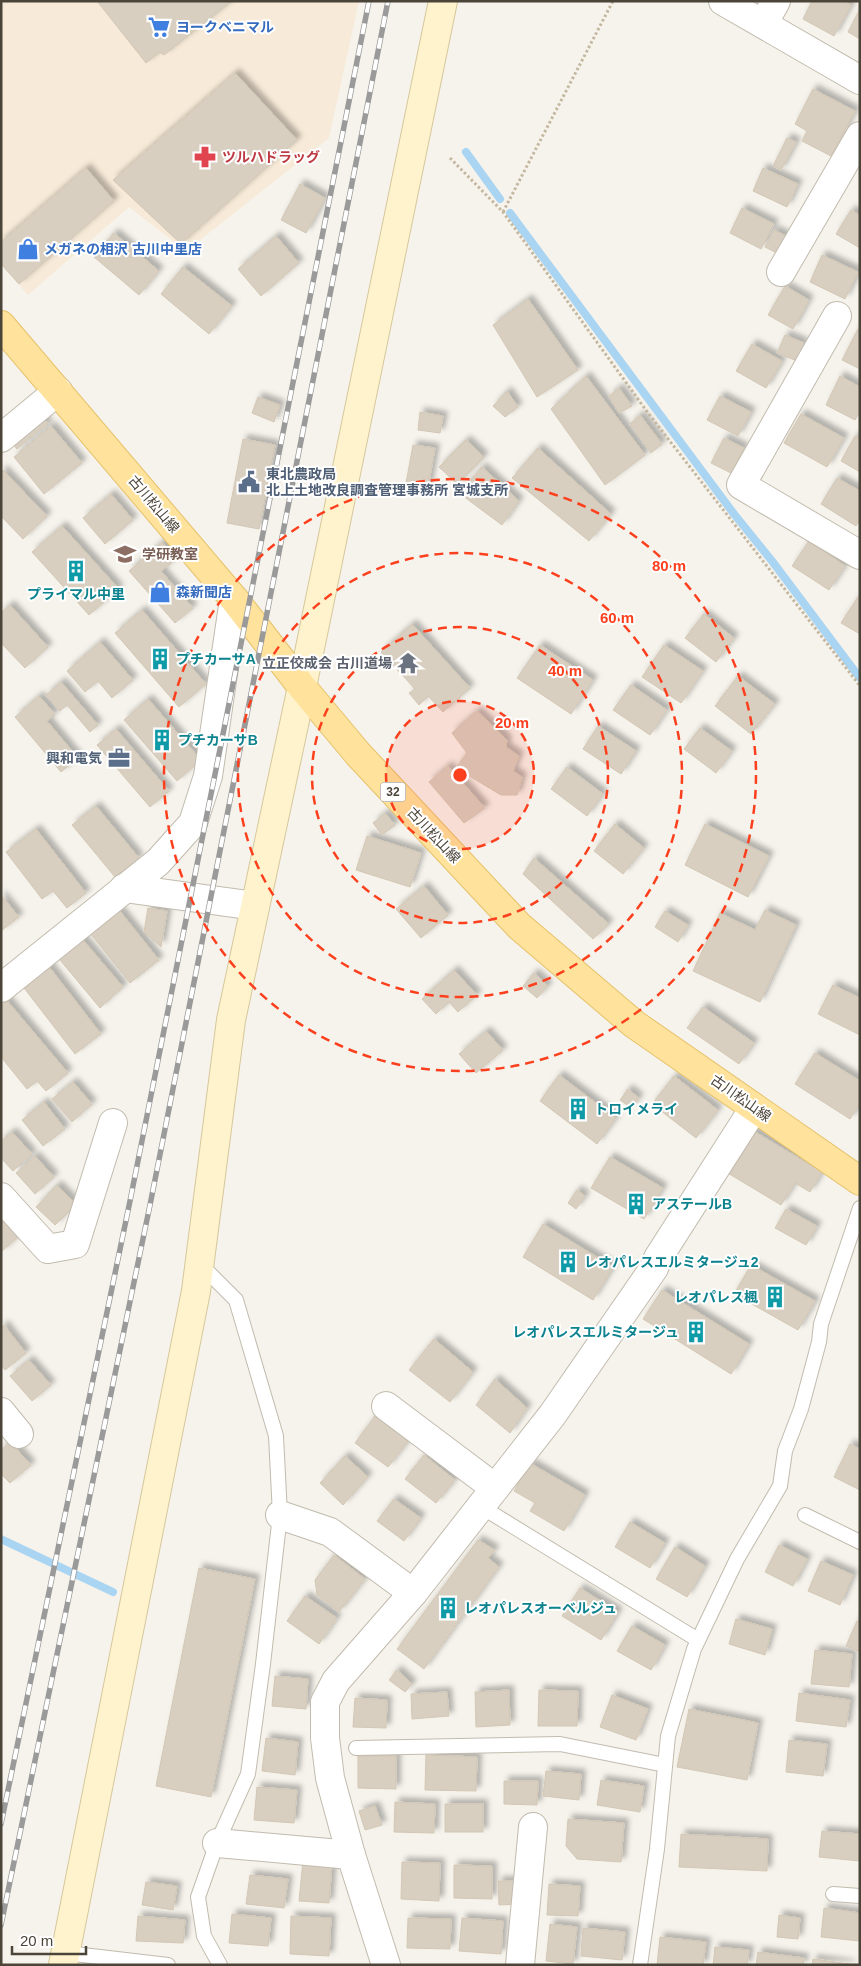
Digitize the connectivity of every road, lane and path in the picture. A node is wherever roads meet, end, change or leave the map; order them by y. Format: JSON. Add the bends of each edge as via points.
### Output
{"nodes":[{"id":1,"x":443,"y":1,"type":"edge"},
{"id":2,"x":613,"y":1,"type":"edge"},
{"id":3,"x":723,"y":1,"type":"edge"},
{"id":4,"x":769,"y":13,"type":"edge"},
{"id":5,"x":860,"y":80,"type":"edge"},
{"id":6,"x":860,"y":136,"type":"edge"},
{"id":7,"x":450,"y":158,"type":"dead end"},
{"id":8,"x":503,"y":212,"type":"junction"},
{"id":9,"x":781,"y":272,"type":"dead end"},
{"id":10,"x":837,"y":316,"type":"dead end"},
{"id":11,"x":1,"y":325,"type":"edge"},
{"id":12,"x":58,"y":391,"type":"junction"},
{"id":13,"x":1,"y":438,"type":"edge"},
{"id":14,"x":860,"y":554,"type":"edge"},
{"id":15,"x":234,"y":598,"type":"junction"},
{"id":16,"x":860,"y":686,"type":"edge"},
{"id":17,"x":302,"y":687,"type":"junction"},
{"id":18,"x":124,"y":888,"type":"junction"},
{"id":19,"x":255,"y":906,"type":"junction"},
{"id":20,"x":1,"y":988,"type":"edge"},
{"id":21,"x":754,"y":1108,"type":"junction"},
{"id":22,"x":113,"y":1123,"type":"dead end"},
{"id":23,"x":860,"y":1181,"type":"edge"},
{"id":24,"x":1,"y":1197,"type":"edge"},
{"id":25,"x":860,"y":1208,"type":"edge"},
{"id":26,"x":200,"y":1264,"type":"junction"},
{"id":27,"x":386,"y":1406,"type":"dead end"},
{"id":28,"x":1,"y":1412,"type":"edge"},
{"id":29,"x":19,"y":1434,"type":"dead end"},
{"id":30,"x":488,"y":1497,"type":"junction"},
{"id":31,"x":280,"y":1515,"type":"junction"},
{"id":32,"x":804,"y":1515,"type":"dead end"},
{"id":33,"x":860,"y":1542,"type":"edge"},
{"id":34,"x":413,"y":1593,"type":"junction"},
{"id":35,"x":698,"y":1640,"type":"junction"},
{"id":36,"x":356,"y":1748,"type":"dead end"},
{"id":37,"x":665,"y":1765,"type":"junction"},
{"id":38,"x":533,"y":1827,"type":"dead end"},
{"id":39,"x":217,"y":1843,"type":"junction"},
{"id":40,"x":351,"y":1855,"type":"junction"},
{"id":41,"x":833,"y":1894,"type":"dead end"},
{"id":42,"x":860,"y":1896,"type":"edge"},
{"id":43,"x":64,"y":1959,"type":"edge"},
{"id":44,"x":168,"y":1965,"type":"edge"},
{"id":45,"x":220,"y":1965,"type":"edge"},
{"id":46,"x":386,"y":1965,"type":"edge"},
{"id":47,"x":520,"y":1965,"type":"edge"},
{"id":48,"x":640,"y":1965,"type":"edge"}],
"edges":[{"from":1,"to":17,"type":"street"},
{"from":2,"to":8,"type":"path"},
{"from":3,"to":4,"type":"street"},
{"from":4,"to":5,"type":"street"},
{"from":6,"to":9,"type":"street"},
{"from":7,"to":8,"type":"path"},
{"from":8,"to":16,"type":"path","via":[[648,413]]},
{"from":10,"to":14,"type":"street","via":[[741,486]]},
{"from":11,"to":12,"type":"main road","name":"古川松山線","number":"32"},
{"from":12,"to":13,"type":"street"},
{"from":12,"to":15,"type":"main road","name":"古川松山線","number":"32"},
{"from":15,"to":17,"type":"main road","name":"古川松山線","number":"32"},
{"from":15,"to":18,"type":"street","via":[[208,776],[193,823],[158,862]]},
{"from":17,"to":19,"type":"street"},
{"from":17,"to":21,"type":"main road","name":"古川松山線","number":"32","via":[[358,754],[519,926],[634,1024]]},
{"from":18,"to":19,"type":"street"},
{"from":18,"to":20,"type":"street"},
{"from":19,"to":26,"type":"street","via":[[231,1020]]},
{"from":21,"to":23,"type":"main road","name":"古川松山線","number":"32"},
{"from":21,"to":30,"type":"street","via":[[654,1268],[553,1414]]},
{"from":22,"to":24,"type":"street","via":[[75,1244],[48,1249]]},
{"from":25,"to":35,"type":"lane","via":[[821,1324],[801,1409],[785,1451],[780,1486],[737,1559]]},
{"from":26,"to":31,"type":"lane","via":[[236,1300],[276,1436]]},
{"from":26,"to":43,"type":"street"},
{"from":27,"to":30,"type":"street"},
{"from":28,"to":29,"type":"street"},
{"from":30,"to":34,"type":"street"},
{"from":30,"to":35,"type":"lane"},
{"from":31,"to":34,"type":"street","via":[[330,1532]]},
{"from":31,"to":39,"type":"lane","via":[[248,1774]]},
{"from":32,"to":33,"type":"lane"},
{"from":34,"to":40,"type":"street","via":[[336,1681],[325,1702],[330,1778]]},
{"from":35,"to":37,"type":"lane","via":[[668,1736]]},
{"from":36,"to":37,"type":"lane","via":[[560,1744]]},
{"from":37,"to":48,"type":"lane"},
{"from":38,"to":47,"type":"street"},
{"from":39,"to":40,"type":"street"},
{"from":39,"to":45,"type":"lane","via":[[198,1897],[204,1936]]},
{"from":40,"to":46,"type":"street"},
{"from":41,"to":42,"type":"lane"},
{"from":43,"to":44,"type":"lane"}]}
